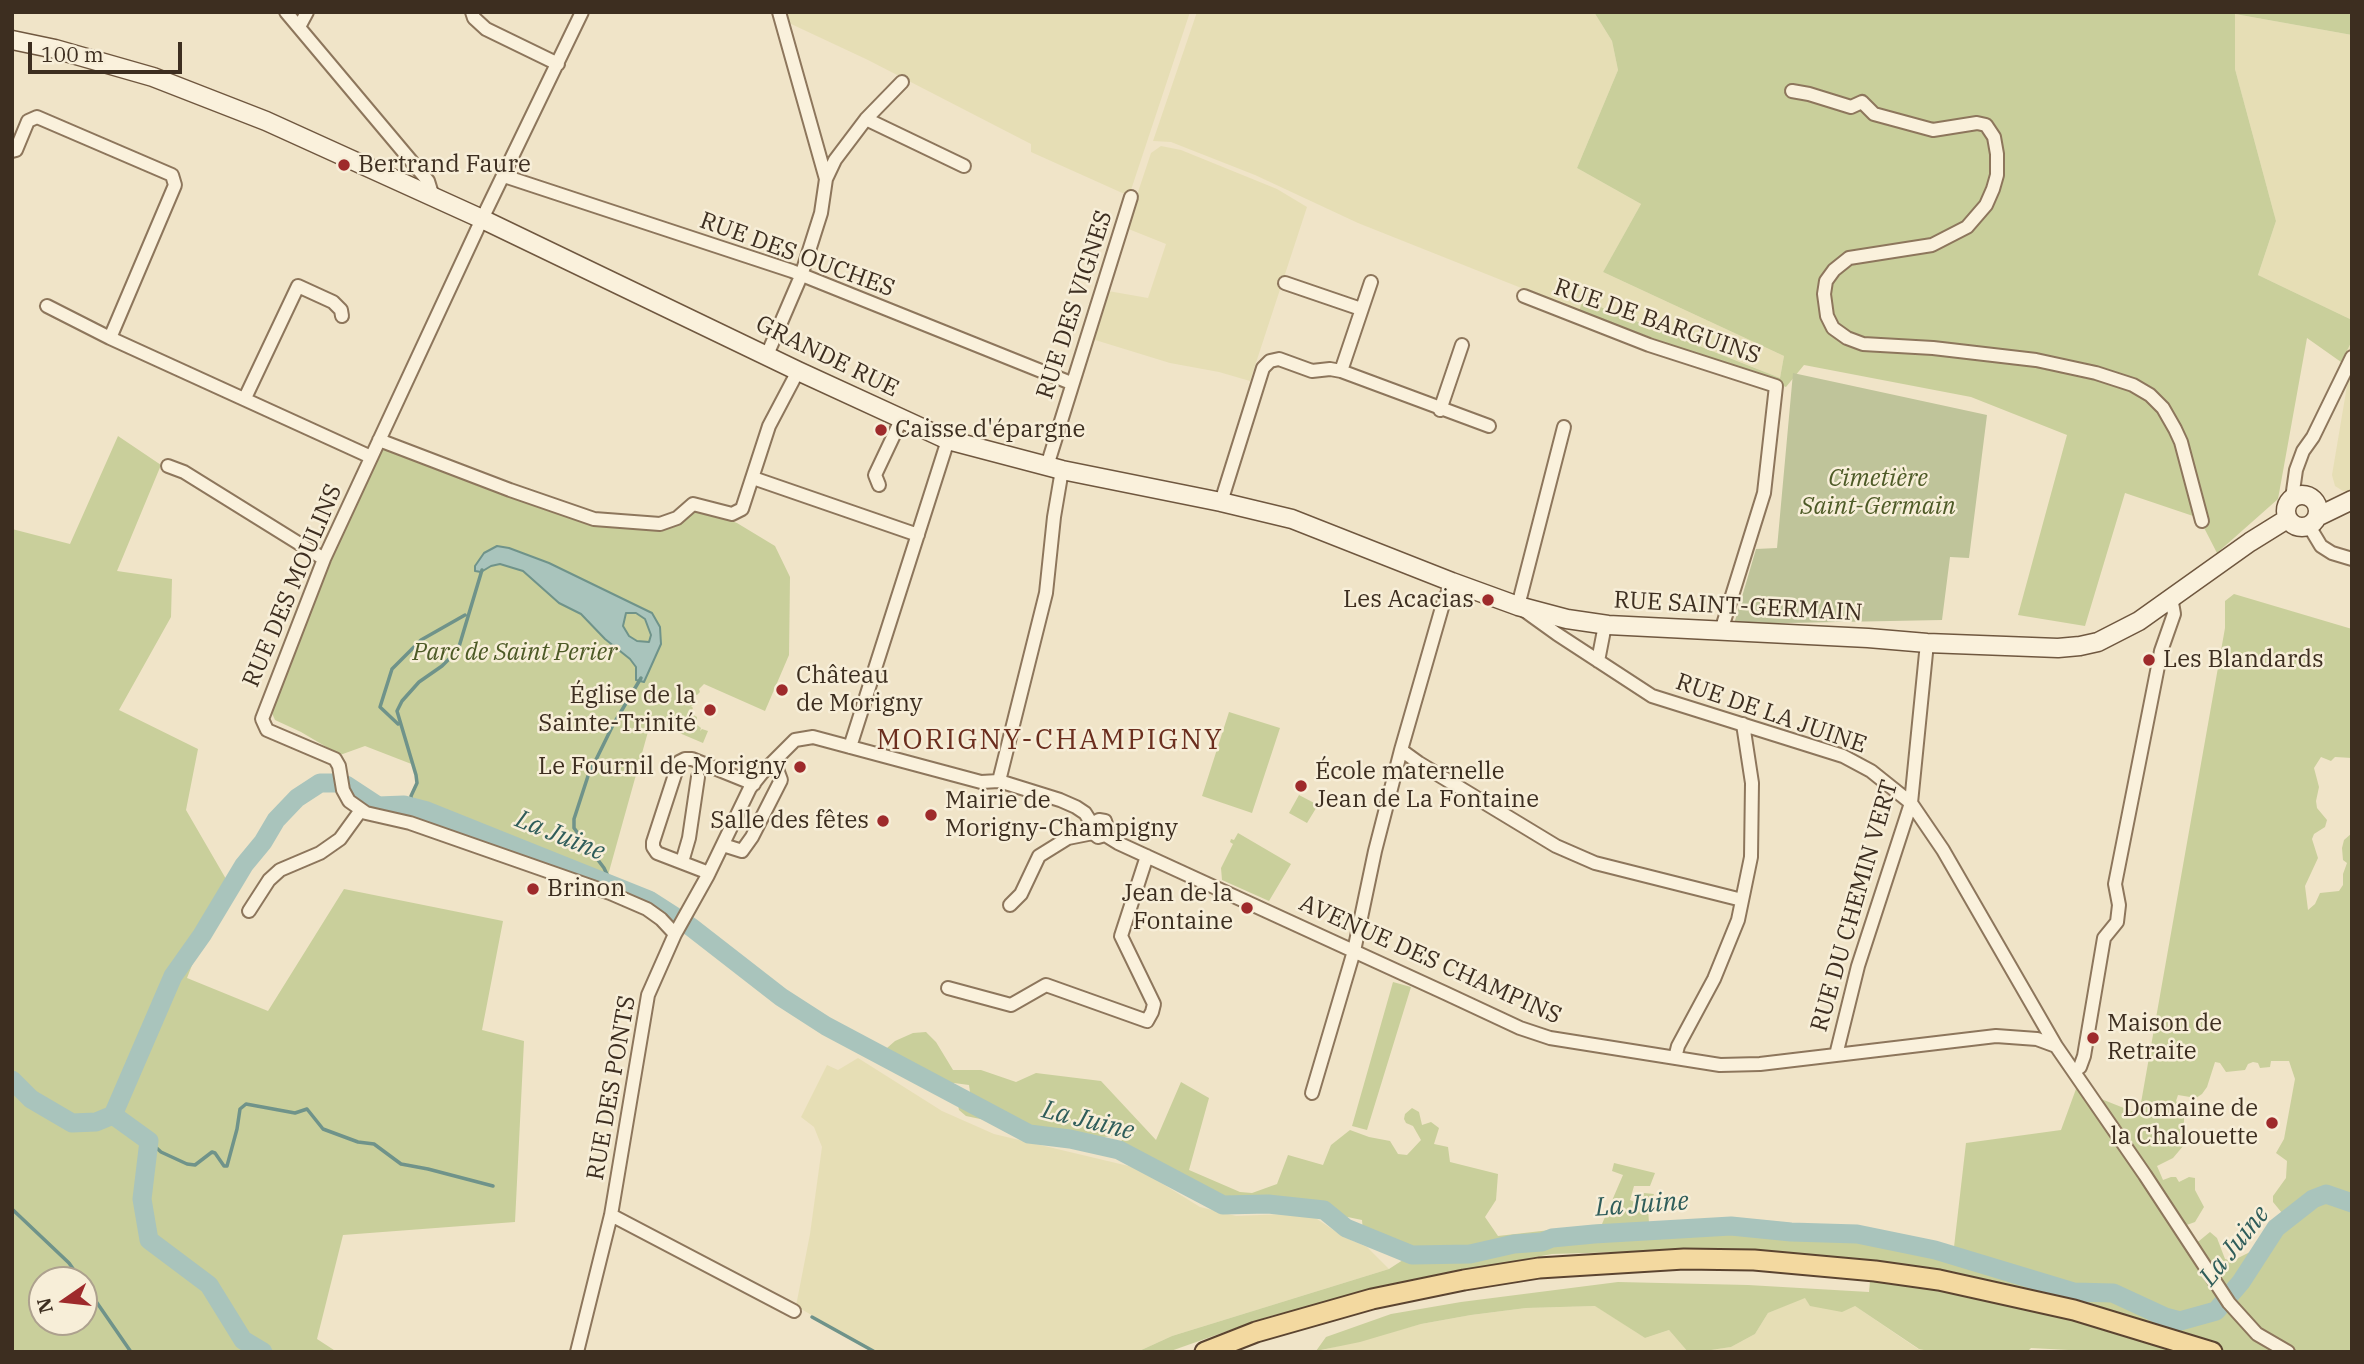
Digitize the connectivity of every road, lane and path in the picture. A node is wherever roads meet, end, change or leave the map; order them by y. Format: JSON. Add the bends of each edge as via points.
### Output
{"nodes":[{"id":1,"x":286,"y":12,"type":"edge"},
{"id":2,"x":307,"y":12,"type":"edge"},
{"id":3,"x":471,"y":12,"type":"edge"},
{"id":4,"x":582,"y":12,"type":"edge"},
{"id":5,"x":779,"y":12,"type":"edge"},
{"id":6,"x":299,"y":27,"type":"junction"},
{"id":7,"x":12,"y":40,"type":"edge"},
{"id":8,"x":558,"y":64,"type":"junction"},
{"id":9,"x":902,"y":82,"type":"dead end"},
{"id":10,"x":1792,"y":91,"type":"dead end"},
{"id":11,"x":866,"y":119,"type":"junction"},
{"id":12,"x":12,"y":151,"type":"edge"},
{"id":13,"x":964,"y":166,"type":"dead end"},
{"id":14,"x":504,"y":176,"type":"junction"},
{"id":15,"x":826,"y":179,"type":"junction"},
{"id":16,"x":433,"y":197,"type":"junction"},
{"id":17,"x":1131,"y":197,"type":"dead end"},
{"id":18,"x":482,"y":219,"type":"junction"},
{"id":19,"x":801,"y":276,"type":"junction"},
{"id":20,"x":1371,"y":282,"type":"dead end"},
{"id":21,"x":1285,"y":283,"type":"dead end"},
{"id":22,"x":1524,"y":296,"type":"dead end"},
{"id":23,"x":47,"y":306,"type":"dead end"},
{"id":24,"x":1361,"y":309,"type":"junction"},
{"id":25,"x":342,"y":316,"type":"dead end"},
{"id":26,"x":110,"y":338,"type":"junction"},
{"id":27,"x":1462,"y":345,"type":"dead end"},
{"id":28,"x":767,"y":355,"type":"junction"},
{"id":29,"x":2352,"y":357,"type":"edge"},
{"id":30,"x":798,"y":371,"type":"junction"},
{"id":31,"x":1341,"y":372,"type":"junction"},
{"id":32,"x":1071,"y":383,"type":"junction"},
{"id":33,"x":245,"y":398,"type":"junction"},
{"id":34,"x":1440,"y":410,"type":"junction"},
{"id":35,"x":901,"y":420,"type":"junction"},
{"id":36,"x":1489,"y":426,"type":"dead end"},
{"id":37,"x":1564,"y":427,"type":"dead end"},
{"id":38,"x":379,"y":440,"type":"junction"},
{"id":39,"x":948,"y":440,"type":"junction"},
{"id":40,"x":371,"y":457,"type":"junction"},
{"id":41,"x":167,"y":466,"type":"dead end"},
{"id":42,"x":1055,"y":468,"type":"junction"},
{"id":43,"x":753,"y":478,"type":"junction"},
{"id":44,"x":879,"y":485,"type":"dead end"},
{"id":45,"x":1169,"y":492,"type":"joint"},
{"id":46,"x":2292,"y":498,"type":"junction"},
{"id":47,"x":2352,"y":499,"type":"edge"},
{"id":48,"x":1221,"y":502,"type":"junction"},
{"id":49,"x":2314,"y":515,"type":"junction"},
{"id":50,"x":2287,"y":519,"type":"junction"},
{"id":51,"x":2202,"y":521,"type":"dead end"},
{"id":52,"x":918,"y":535,"type":"junction"},
{"id":53,"x":324,"y":559,"type":"junction"},
{"id":54,"x":2352,"y":559,"type":"edge"},
{"id":55,"x":1452,"y":582,"type":"junction"},
{"id":56,"x":2171,"y":597,"type":"junction"},
{"id":57,"x":1518,"y":606,"type":"junction"},
{"id":58,"x":1605,"y":625,"type":"junction"},
{"id":59,"x":1721,"y":631,"type":"junction"},
{"id":60,"x":1927,"y":643,"type":"junction"},
{"id":61,"x":1598,"y":661,"type":"junction"},
{"id":62,"x":1743,"y":724,"type":"junction"},
{"id":63,"x":795,"y":740,"type":"joint"},
{"id":64,"x":850,"y":747,"type":"junction"},
{"id":65,"x":1401,"y":750,"type":"junction"},
{"id":66,"x":774,"y":761,"type":"junction"},
{"id":67,"x":698,"y":777,"type":"dead end"},
{"id":68,"x":999,"y":781,"type":"junction"},
{"id":69,"x":754,"y":784,"type":"junction"},
{"id":70,"x":1911,"y":803,"type":"junction"},
{"id":71,"x":361,"y":810,"type":"junction"},
{"id":72,"x":1097,"y":831,"type":"junction"},
{"id":73,"x":723,"y":845,"type":"junction"},
{"id":74,"x":1147,"y":856,"type":"junction"},
{"id":75,"x":682,"y":862,"type":"junction"},
{"id":76,"x":709,"y":873,"type":"junction"},
{"id":77,"x":1742,"y":900,"type":"junction"},
{"id":78,"x":1010,"y":905,"type":"dead end"},
{"id":79,"x":249,"y":911,"type":"dead end"},
{"id":80,"x":676,"y":932,"type":"junction"},
{"id":81,"x":1354,"y":951,"type":"junction"},
{"id":82,"x":948,"y":988,"type":"dead end"},
{"id":83,"x":2056,"y":1046,"type":"junction"},
{"id":84,"x":1836,"y":1055,"type":"junction"},
{"id":85,"x":1675,"y":1058,"type":"junction"},
{"id":86,"x":2074,"y":1071,"type":"junction"},
{"id":87,"x":1312,"y":1093,"type":"dead end"},
{"id":88,"x":611,"y":1215,"type":"junction"},
{"id":89,"x":794,"y":1311,"type":"dead end"},
{"id":90,"x":577,"y":1352,"type":"edge"},
{"id":91,"x":1205,"y":1352,"type":"edge"},
{"id":92,"x":1238,"y":1352,"type":"edge"},
{"id":93,"x":2169,"y":1352,"type":"edge"},
{"id":94,"x":2213,"y":1352,"type":"edge"},
{"id":95,"x":2288,"y":1352,"type":"edge"}],
"edges":[{"from":1,"to":6,"type":"street"},
{"from":2,"to":6,"type":"street"},
{"from":3,"to":8,"type":"street","via":[[486,29]]},
{"from":4,"to":8,"type":"street","name":"RUE DES MOULINS"},
{"from":5,"to":15,"type":"street"},
{"from":6,"to":16,"type":"street","via":[[428,181]]},
{"from":7,"to":16,"type":"main road","name":"GRANDE RUE","via":[[153,77],[266,121]]},
{"from":8,"to":14,"type":"street","name":"RUE DES MOULINS"},
{"from":9,"to":11,"type":"street"},
{"from":10,"to":51,"type":"street","via":[[1851,107],[1862,102],[1874,114],[1933,130],[1986,125],[1997,154],[1993,189],[1967,227],[1932,245],[1849,258],[1834,270],[1824,294],[1833,328],[1863,344],[2036,360],[2133,385],[2163,408],[2175,429]]},
{"from":11,"to":13,"type":"street"},
{"from":11,"to":15,"type":"street"},
{"from":12,"to":26,"type":"street","via":[[28,121],[37,117],[172,175],[175,185]]},
{"from":14,"to":18,"type":"street","name":"RUE DES MOULINS"},
{"from":14,"to":19,"type":"street","name":"RUE DES OUCHES"},
{"from":15,"to":19,"type":"street","via":[[821,213]]},
{"from":16,"to":18,"type":"main road","name":"GRANDE RUE"},
{"from":17,"to":32,"type":"street","name":"RUE DES VIGNES"},
{"from":18,"to":28,"type":"main road","name":"GRANDE RUE"},
{"from":18,"to":38,"type":"street","name":"RUE DES MOULINS"},
{"from":19,"to":28,"type":"street"},
{"from":19,"to":32,"type":"street","name":"RUE DES OUCHES"},
{"from":20,"to":24,"type":"street"},
{"from":21,"to":24,"type":"street"},
{"from":22,"to":59,"type":"street","name":"RUE DE BARGUINS","via":[[1649,345],[1776,386],[1764,493]]},
{"from":23,"to":26,"type":"street"},
{"from":24,"to":31,"type":"street"},
{"from":25,"to":33,"type":"street","via":[[332,302],[298,286]]},
{"from":26,"to":33,"type":"street"},
{"from":27,"to":34,"type":"street"},
{"from":28,"to":30,"type":"main road","name":"GRANDE RUE"},
{"from":29,"to":46,"type":"street","via":[[2303,451]]},
{"from":30,"to":35,"type":"main road","name":"GRANDE RUE"},
{"from":30,"to":43,"type":"street","via":[[769,426]]},
{"from":31,"to":34,"type":"street"},
{"from":31,"to":48,"type":"street","via":[[1312,371],[1279,359],[1263,368]]},
{"from":32,"to":42,"type":"street","name":"RUE DES VIGNES"},
{"from":33,"to":40,"type":"street"},
{"from":34,"to":36,"type":"street"},
{"from":35,"to":39,"type":"main road","name":"GRANDE RUE"},
{"from":35,"to":44,"type":"street","via":[[875,475]]},
{"from":37,"to":57,"type":"street"},
{"from":38,"to":40,"type":"street","name":"RUE DES MOULINS"},
{"from":38,"to":43,"type":"street","via":[[594,519],[669,523],[693,504],[737,513]]},
{"from":39,"to":42,"type":"main road","name":"GRANDE RUE"},
{"from":39,"to":52,"type":"street"},
{"from":40,"to":53,"type":"street","name":"RUE DES MOULINS"},
{"from":41,"to":53,"type":"street","via":[[184,472]]},
{"from":42,"to":45,"type":"main road","name":"GRANDE RUE"},
{"from":42,"to":68,"type":"street","name":"RUE DES VIGNES","via":[[1046,593]]},
{"from":43,"to":52,"type":"street"},
{"from":45,"to":48,"type":"main road","name":"RUE SAINT-GERMAIN"},
{"from":46,"to":49,"type":"main road","via":[[2301,495]]},
{"from":46,"to":50,"type":"main road","via":[[2286,508]]},
{"from":47,"to":49,"type":"main road"},
{"from":48,"to":55,"type":"main road","name":"RUE SAINT-GERMAIN","via":[[1293,519]]},
{"from":49,"to":50,"type":"main road","via":[[2299,528]]},
{"from":49,"to":54,"type":"street","via":[[2322,546]]},
{"from":50,"to":56,"type":"main road","name":"RUE SAINT-GERMAIN"},
{"from":52,"to":64,"type":"street"},
{"from":53,"to":71,"type":"street","name":"RUE DES MOULINS","via":[[262,719],[267,730],[335,759],[349,801]]},
{"from":55,"to":57,"type":"main road","name":"RUE SAINT-GERMAIN"},
{"from":55,"to":65,"type":"street"},
{"from":56,"to":60,"type":"main road","name":"RUE SAINT-GERMAIN","via":[[2139,621],[2098,642],[2058,648]]},
{"from":56,"to":86,"type":"street","via":[[2174,614],[2161,651],[2115,884],[2117,922],[2105,938],[2084,1056]]},
{"from":57,"to":58,"type":"main road","name":"RUE SAINT-GERMAIN"},
{"from":57,"to":61,"type":"street","name":"RUE DE LA JUINE"},
{"from":58,"to":59,"type":"main road","name":"RUE SAINT-GERMAIN"},
{"from":58,"to":61,"type":"street"},
{"from":59,"to":60,"type":"main road","name":"RUE SAINT-GERMAIN"},
{"from":60,"to":70,"type":"street","name":"RUE DU CHEMIN VERT"},
{"from":61,"to":62,"type":"street","name":"RUE DE LA JUINE","via":[[1652,696]]},
{"from":62,"to":70,"type":"street","name":"RUE DE LA JUINE","via":[[1843,756],[1871,771]]},
{"from":62,"to":77,"type":"street","via":[[1752,783],[1751,857]]},
{"from":63,"to":64,"type":"street","name":"AVENUE DES CHAMPINS","via":[[813,737]]},
{"from":63,"to":66,"type":"street","name":"RUE DES PONTS"},
{"from":64,"to":68,"type":"street","name":"AVENUE DES CHAMPINS","via":[[981,782]]},
{"from":65,"to":77,"type":"street","via":[[1556,846],[1595,863]]},
{"from":65,"to":81,"type":"street"},
{"from":66,"to":69,"type":"street","name":"RUE DES PONTS"},
{"from":66,"to":73,"type":"street","via":[[780,780],[752,837],[742,851]]},
{"from":67,"to":75,"type":"street"},
{"from":68,"to":72,"type":"street","name":"AVENUE DES CHAMPINS","via":[[1076,807]]},
{"from":69,"to":73,"type":"street","name":"RUE DES PONTS"},
{"from":69,"to":75,"type":"street","via":[[692,759],[679,762],[653,842],[657,853]]},
{"from":70,"to":83,"type":"street","name":"RUE DE LA JUINE"},
{"from":70,"to":84,"type":"street","name":"RUE DU CHEMIN VERT","via":[[1858,966]]},
{"from":71,"to":79,"type":"street","via":[[340,839],[280,870]]},
{"from":71,"to":80,"type":"street","via":[[410,822],[610,892],[647,909]]},
{"from":72,"to":74,"type":"street","name":"AVENUE DES CHAMPINS"},
{"from":72,"to":78,"type":"street","via":[[1068,838],[1039,856],[1021,894]]},
{"from":73,"to":76,"type":"street","name":"RUE DES PONTS"},
{"from":74,"to":81,"type":"street","name":"AVENUE DES CHAMPINS"},
{"from":74,"to":82,"type":"street","via":[[1121,936],[1154,1004],[1147,1021],[1046,985],[1011,1005]]},
{"from":75,"to":76,"type":"street"},
{"from":76,"to":80,"type":"street","name":"RUE DES PONTS"},
{"from":77,"to":85,"type":"street","via":[[1714,979]]},
{"from":80,"to":88,"type":"street","name":"RUE DES PONTS","via":[[648,995]]},
{"from":81,"to":85,"type":"street","name":"AVENUE DES CHAMPINS","via":[[1550,1038]]},
{"from":81,"to":87,"type":"street"},
{"from":83,"to":84,"type":"street","name":"AVENUE DES CHAMPINS","via":[[2037,1039],[1996,1036]]},
{"from":83,"to":86,"type":"street"},
{"from":84,"to":85,"type":"street","name":"AVENUE DES CHAMPINS","via":[[1720,1065]]},
{"from":86,"to":95,"type":"street","via":[[2227,1300],[2257,1334]]},
{"from":88,"to":89,"type":"street"},
{"from":88,"to":90,"type":"street","name":"RUE DES PONTS"},
{"from":91,"to":94,"type":"main road","via":[[1256,1332],[1372,1299],[1464,1280],[1539,1268],[1684,1259],[1754,1260],[1939,1280],[2074,1310]]},
{"from":92,"to":93,"type":"main road","via":[[1375,1311],[1467,1292],[1577,1277],[1685,1271],[1874,1282],[1937,1292],[2064,1320]]}]}
